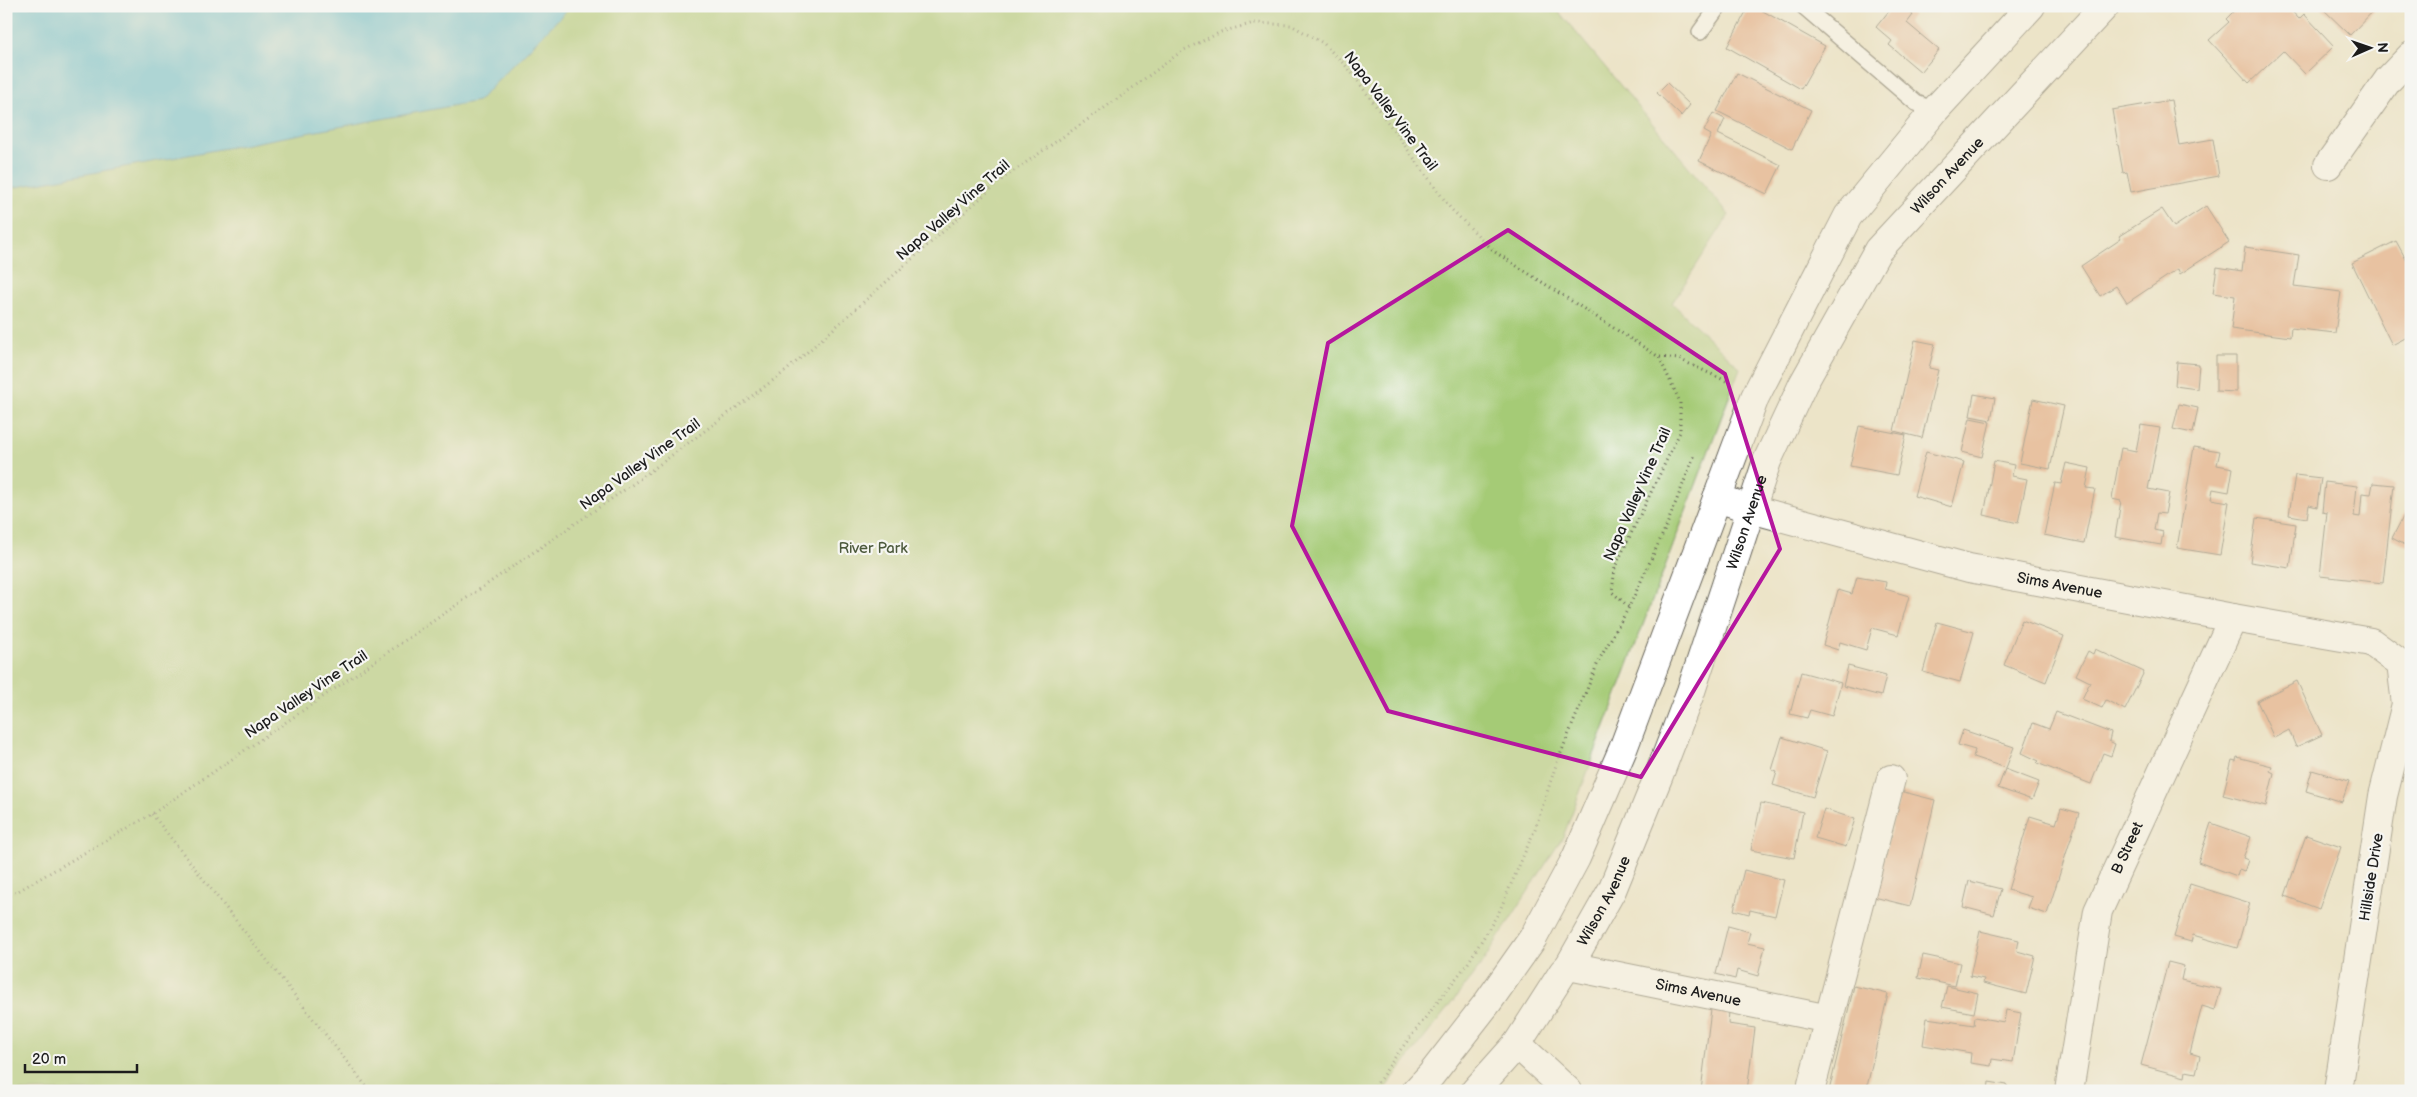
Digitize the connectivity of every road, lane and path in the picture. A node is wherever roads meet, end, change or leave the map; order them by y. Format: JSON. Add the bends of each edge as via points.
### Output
{"nodes":[{"id":1,"x":1719,"y":6,"type":"edge"},
{"id":2,"x":1803,"y":6,"type":"edge"},
{"id":3,"x":2032,"y":6,"type":"edge"},
{"id":4,"x":2105,"y":6,"type":"edge"},
{"id":5,"x":1700,"y":32,"type":"dead end"},
{"id":6,"x":2411,"y":56,"type":"edge"},
{"id":7,"x":1935,"y":110,"type":"junction"},
{"id":8,"x":2328,"y":166,"type":"dead end"},
{"id":9,"x":1659,"y":357,"type":"junction"},
{"id":10,"x":1755,"y":397,"type":"junction"},
{"id":11,"x":1717,"y":498,"type":"junction"},
{"id":12,"x":1751,"y":509,"type":"junction"},
{"id":13,"x":2233,"y":618,"type":"junction"},
{"id":14,"x":2401,"y":664,"type":"joint"},
{"id":15,"x":1891,"y":779,"type":"dead end"},
{"id":16,"x":152,"y":814,"type":"junction"},
{"id":17,"x":6,"y":898,"type":"edge"},
{"id":18,"x":1569,"y":966,"type":"junction"},
{"id":19,"x":1829,"y":1019,"type":"junction"},
{"id":20,"x":1517,"y":1044,"type":"junction"},
{"id":21,"x":1812,"y":1084,"type":"dead end"},
{"id":22,"x":370,"y":1091,"type":"edge"},
{"id":23,"x":1372,"y":1091,"type":"edge"},
{"id":24,"x":1416,"y":1091,"type":"edge"},
{"id":25,"x":1475,"y":1091,"type":"edge"},
{"id":26,"x":1568,"y":1091,"type":"edge"},
{"id":27,"x":2069,"y":1091,"type":"edge"},
{"id":28,"x":2338,"y":1091,"type":"edge"}],
"edges":[{"from":1,"to":5,"type":"lane"},
{"from":2,"to":7,"type":"lane","via":[[1916,103]]},
{"from":3,"to":7,"type":"main road"},
{"from":4,"to":12,"type":"main road","name":"Wilson Avenue","via":[[1878,250],[1803,384],[1767,461]]},
{"from":6,"to":8,"type":"main road","via":[[2388,80]]},
{"from":7,"to":10,"type":"main road","via":[[1848,216]]},
{"from":9,"to":10,"type":"path","via":[[1679,359]]},
{"from":9,"to":16,"type":"path","name":"Napa Valley Vine Trail","via":[[1494,252],[1451,209],[1349,69],[1323,43],[1291,25],[1254,23],[1221,32],[1182,51],[1001,180],[787,370],[633,484]]},
{"from":9,"to":23,"type":"path","name":"Napa Valley Vine Trail","via":[[1680,402],[1680,432],[1615,567],[1612,592],[1629,607],[1599,660],[1500,912],[1468,962]]},
{"from":10,"to":11,"type":"main road"},
{"from":11,"to":12,"type":"main road","name":"Sims Avenue"},
{"from":11,"to":24,"type":"main road","via":[[1623,749],[1576,858],[1533,938],[1488,1002]]},
{"from":12,"to":13,"type":"main road","name":"Sims Avenue","via":[[1969,568]]},
{"from":12,"to":18,"type":"main road","name":"Wilson Avenue","via":[[1691,691],[1659,775],[1612,890]]},
{"from":13,"to":14,"type":"main road","name":"Sims Avenue","via":[[2371,642]]},
{"from":13,"to":27,"type":"main road","name":"B Street","via":[[2098,911]]},
{"from":14,"to":28,"type":"main road","name":"Hillside Drive","via":[[2406,704],[2383,796]]},
{"from":15,"to":19,"type":"main road"},
{"from":16,"to":17,"type":"path","name":"Napa Valley Vine Trail"},
{"from":16,"to":22,"type":"path"},
{"from":18,"to":19,"type":"main road","name":"Sims Avenue"},
{"from":18,"to":20,"type":"main road","name":"Wilson Avenue"},
{"from":19,"to":21,"type":"main road"},
{"from":20,"to":25,"type":"main road","name":"Wilson Avenue"},
{"from":20,"to":26,"type":"main road"}]}
